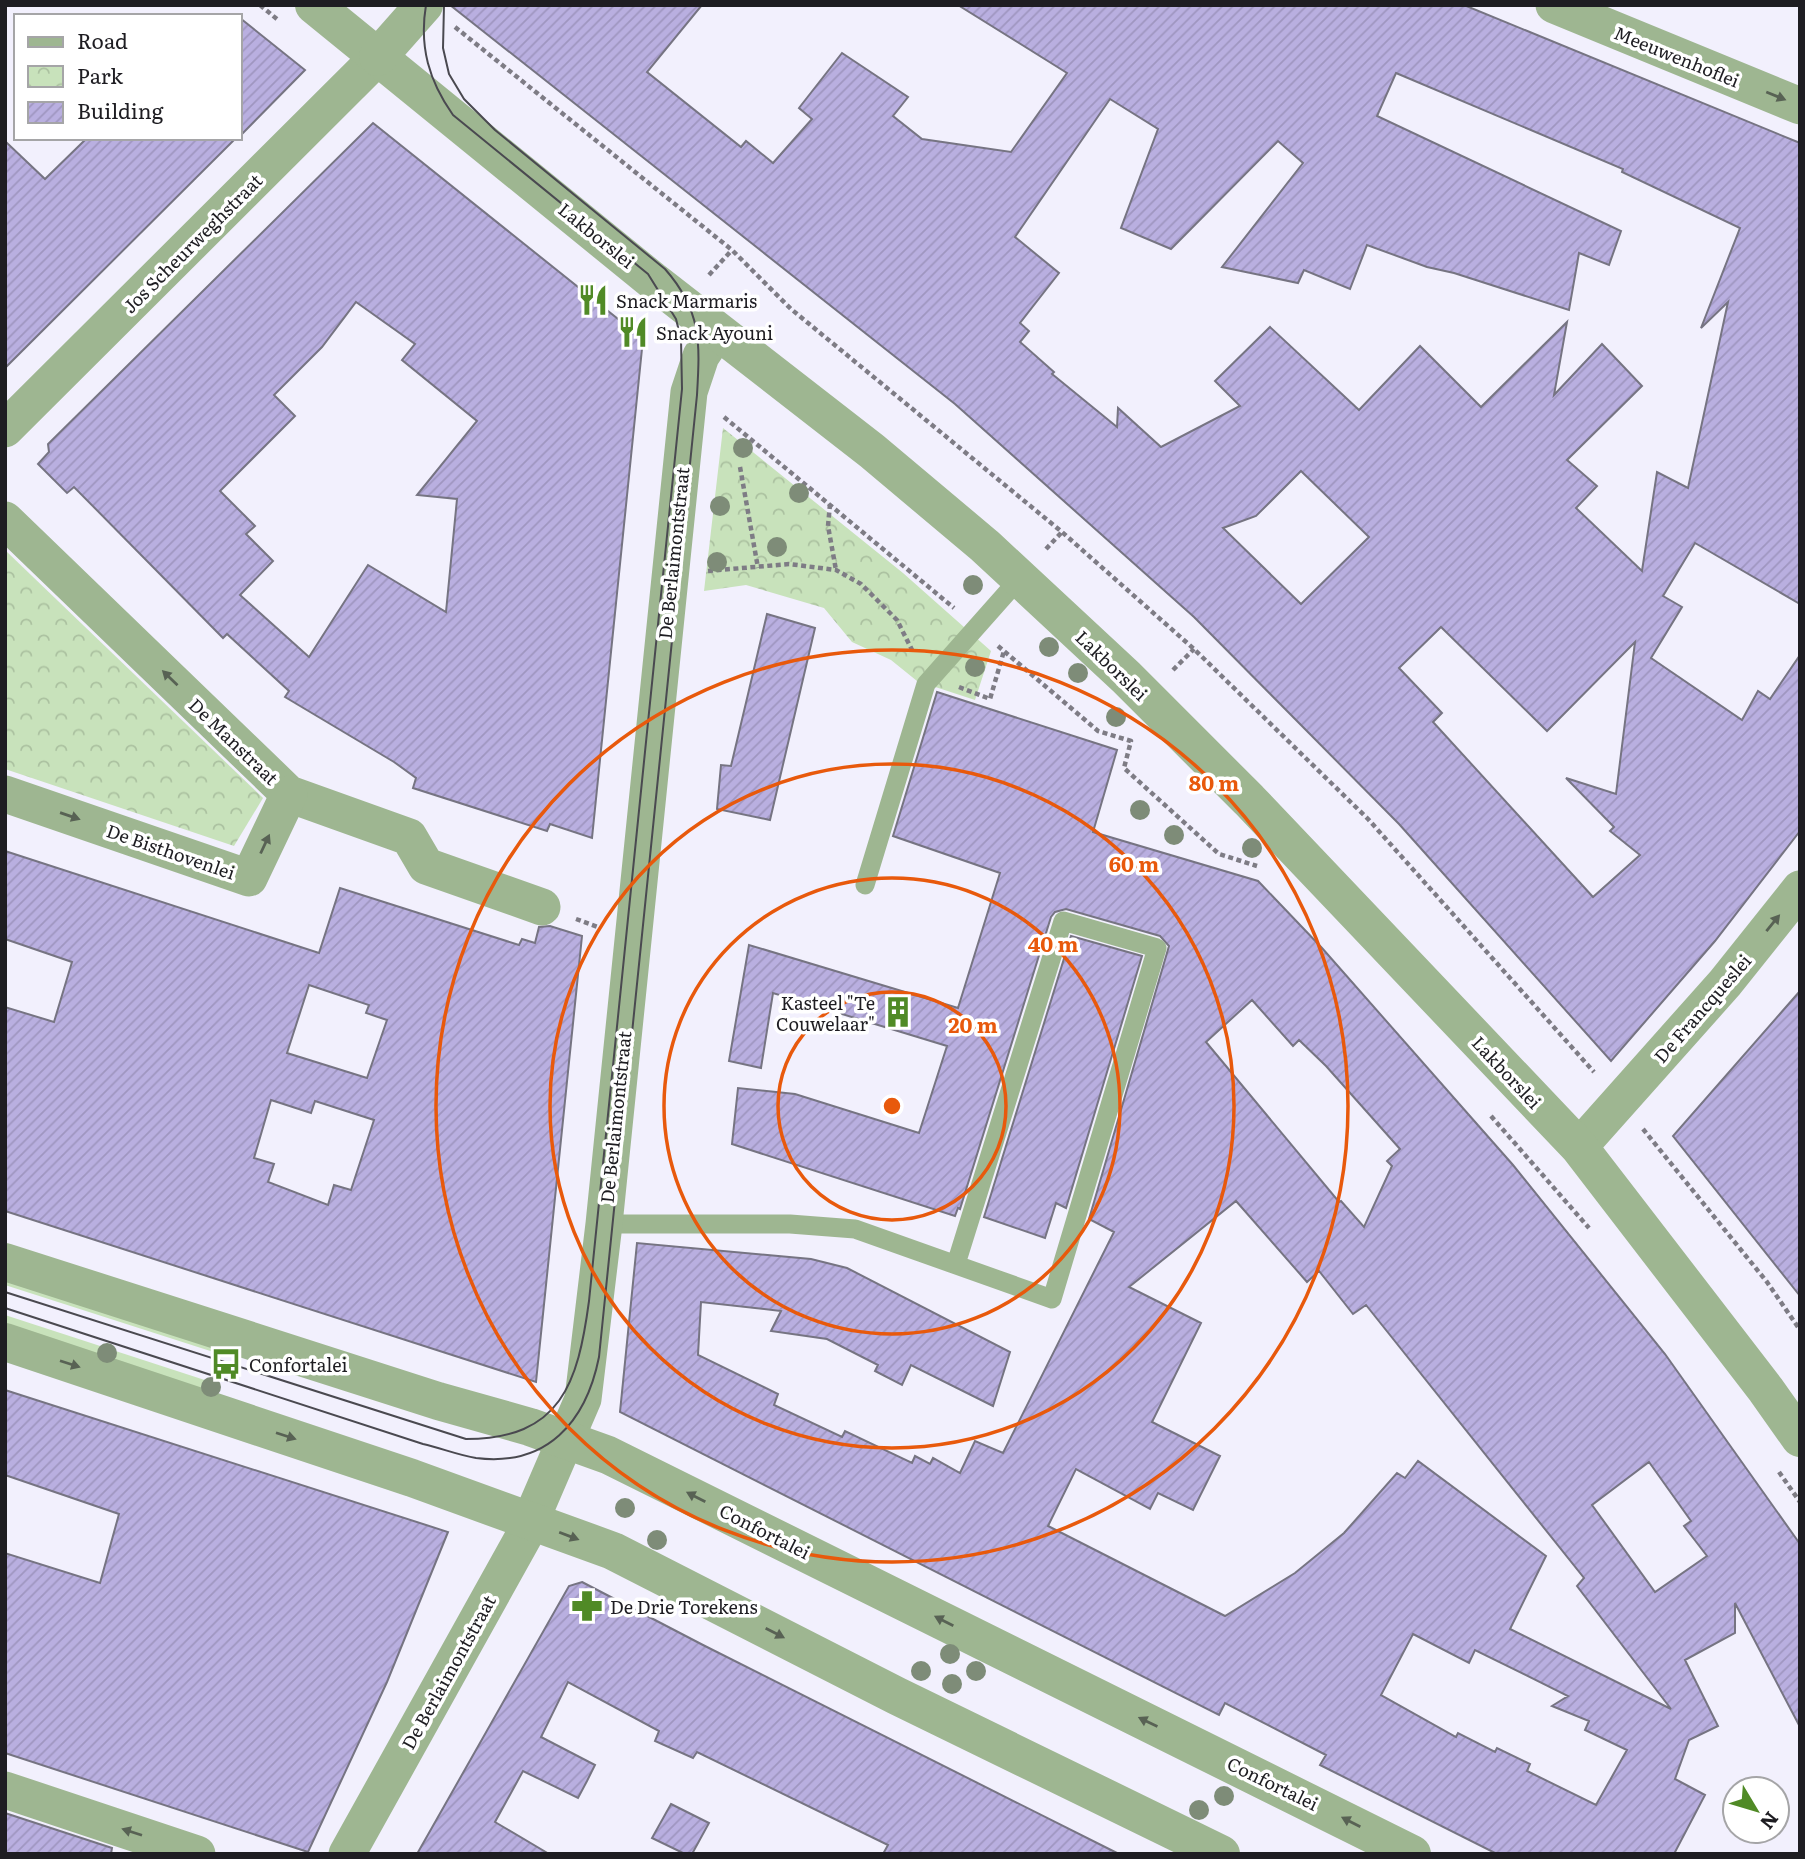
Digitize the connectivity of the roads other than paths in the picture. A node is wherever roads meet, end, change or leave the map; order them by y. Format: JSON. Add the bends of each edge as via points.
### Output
{"nodes":[{"id":1,"x":1554,"y":5,"type":"edge"},
{"id":2,"x":297,"y":14,"type":"edge"},
{"id":3,"x":437,"y":14,"type":"edge"},
{"id":4,"x":378,"y":57,"type":"junction"},
{"id":5,"x":1800,"y":106,"type":"edge"},
{"id":6,"x":717,"y":332,"type":"junction"},
{"id":7,"x":5,"y":429,"type":"edge"},
{"id":8,"x":5,"y":520,"type":"edge"},
{"id":9,"x":1020,"y":578,"type":"junction"},
{"id":10,"x":5,"y":794,"type":"edge"},
{"id":11,"x":289,"y":794,"type":"junction"},
{"id":12,"x":865,"y":885,"type":"dead end"},
{"id":13,"x":1800,"y":889,"type":"edge"},
{"id":14,"x":542,"y":907,"type":"road end"},
{"id":15,"x":1600,"y":1124,"type":"junction"},
{"id":16,"x":604,"y":1224,"type":"junction"},
{"id":17,"x":5,"y":1262,"type":"edge"},
{"id":18,"x":956,"y":1264,"type":"junction"},
{"id":19,"x":5,"y":1342,"type":"edge"},
{"id":20,"x":1800,"y":1438,"type":"edge"},
{"id":21,"x":566,"y":1440,"type":"junction"},
{"id":22,"x":530,"y":1521,"type":"junction"},
{"id":23,"x":5,"y":1790,"type":"edge"},
{"id":24,"x":197,"y":1854,"type":"edge"},
{"id":25,"x":347,"y":1854,"type":"edge"},
{"id":26,"x":1221,"y":1854,"type":"edge"},
{"id":27,"x":1412,"y":1854,"type":"edge"}],
"edges":[{"from":1,"to":5,"type":"street","name":"Meeuwenhoflei","one_way":true},
{"from":2,"to":4,"type":"street","name":"Lakborslei"},
{"from":3,"to":4,"type":"street"},
{"from":4,"to":6,"type":"street","name":"Lakborslei"},
{"from":4,"to":7,"type":"street","name":"Jos Scheurweghstraat"},
{"from":6,"to":9,"type":"street","name":"Lakborslei","via":[[872,451]]},
{"from":6,"to":16,"type":"street","name":"De Berlaimontstraat","via":[[699,361],[689,392]]},
{"from":11,"to":8,"type":"street","name":"De Manstraat","one_way":true},
{"from":9,"to":12,"type":"lane","via":[[926,684]]},
{"from":9,"to":15,"type":"street","name":"Lakborslei","via":[[1240,791]]},
{"from":10,"to":11,"type":"street","name":"De Bisthovenlei","one_way":true,"via":[[249,878]]},
{"from":11,"to":14,"type":"street","name":"De Manstraat","via":[[409,837],[426,866]]},
{"from":15,"to":13,"type":"street","name":"De Francqueslei","one_way":true,"via":[[1725,983]]},
{"from":15,"to":20,"type":"street","name":"Lakborslei"},
{"from":16,"to":18,"type":"lane","via":[[790,1224],[855,1229]]},
{"from":16,"to":21,"type":"street","name":"De Berlaimontstraat","via":[[583,1399]]},
{"from":17,"to":21,"type":"street","name":"Confortalei"},
{"from":18,"to":18,"type":"lane","via":[[1052,1299],[1157,948],[1063,921]]},
{"from":19,"to":22,"type":"street","one_way":true},
{"from":21,"to":22,"type":"street","name":"De Berlaimontstraat"},
{"from":27,"to":21,"type":"street","name":"Confortalei","one_way":true,"via":[[664,1481]]},
{"from":22,"to":25,"type":"street","name":"De Berlaimontstraat"},
{"from":22,"to":26,"type":"street","one_way":true,"via":[[613,1551]]},
{"from":24,"to":23,"type":"street","one_way":true}]}
